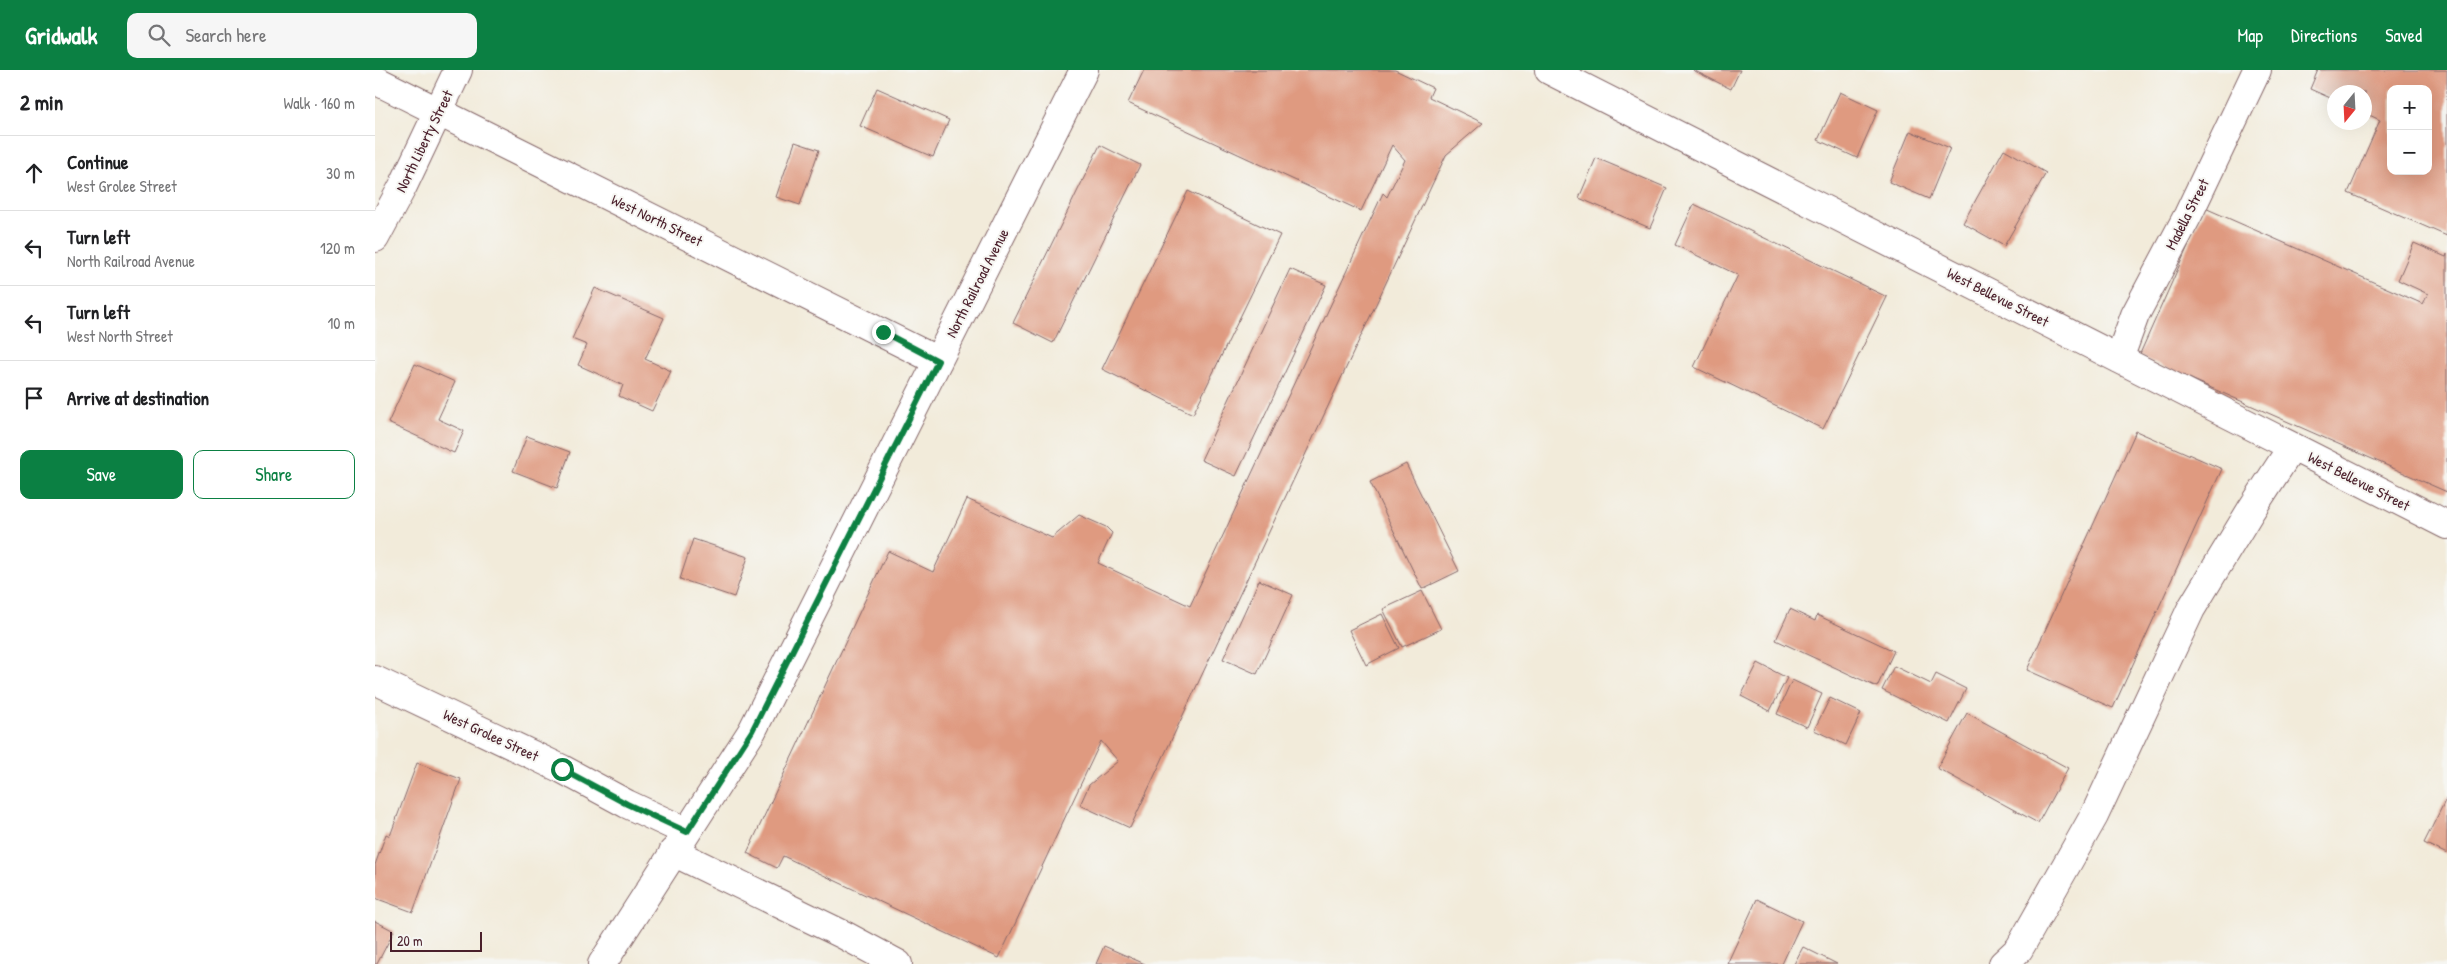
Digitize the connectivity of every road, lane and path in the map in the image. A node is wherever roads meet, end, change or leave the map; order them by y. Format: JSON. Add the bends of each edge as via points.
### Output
{"nodes":[{"id":1,"x":458,"y":70,"type":"edge"},
{"id":2,"x":1083,"y":70,"type":"edge"},
{"id":3,"x":1549,"y":70,"type":"edge"},
{"id":4,"x":2257,"y":70,"type":"edge"},
{"id":5,"x":375,"y":80,"type":"edge"},
{"id":6,"x":438,"y":111,"type":"junction"},
{"id":7,"x":375,"y":238,"type":"edge"},
{"id":8,"x":2119,"y":359,"type":"junction"},
{"id":9,"x":938,"y":361,"type":"junction"},
{"id":10,"x":2292,"y":448,"type":"junction"},
{"id":11,"x":2447,"y":525,"type":"edge"},
{"id":12,"x":375,"y":680,"type":"edge"},
{"id":13,"x":680,"y":842,"type":"junction"},
{"id":14,"x":602,"y":964,"type":"edge"},
{"id":15,"x":898,"y":964,"type":"edge"},
{"id":16,"x":2003,"y":964,"type":"edge"}],
"edges":[{"from":1,"to":6,"type":"street","name":"North Liberty Street"},
{"from":2,"to":9,"type":"street","name":"North Railroad Avenue"},
{"from":3,"to":8,"type":"street","name":"West Bellevue Street"},
{"from":4,"to":8,"type":"street","name":"Madella Street","via":[[2188,215],[2135,315]]},
{"from":5,"to":6,"type":"street","name":"West North Street"},
{"from":6,"to":7,"type":"street","name":"North Liberty Street"},
{"from":6,"to":9,"type":"street","name":"West North Street"},
{"from":8,"to":10,"type":"street","name":"West Bellevue Street"},
{"from":9,"to":13,"type":"street","name":"North Railroad Avenue","via":[[752,731]]},
{"from":10,"to":11,"type":"street","name":"West Bellevue Street"},
{"from":10,"to":16,"type":"street","via":[[2191,609],[2094,816],[2019,949]]},
{"from":12,"to":13,"type":"street","name":"West Grolee Street","via":[[562,769],[627,804]]},
{"from":13,"to":14,"type":"street","name":"North Railroad Avenue"},
{"from":13,"to":15,"type":"street","name":"West Grolee Street"}]}
